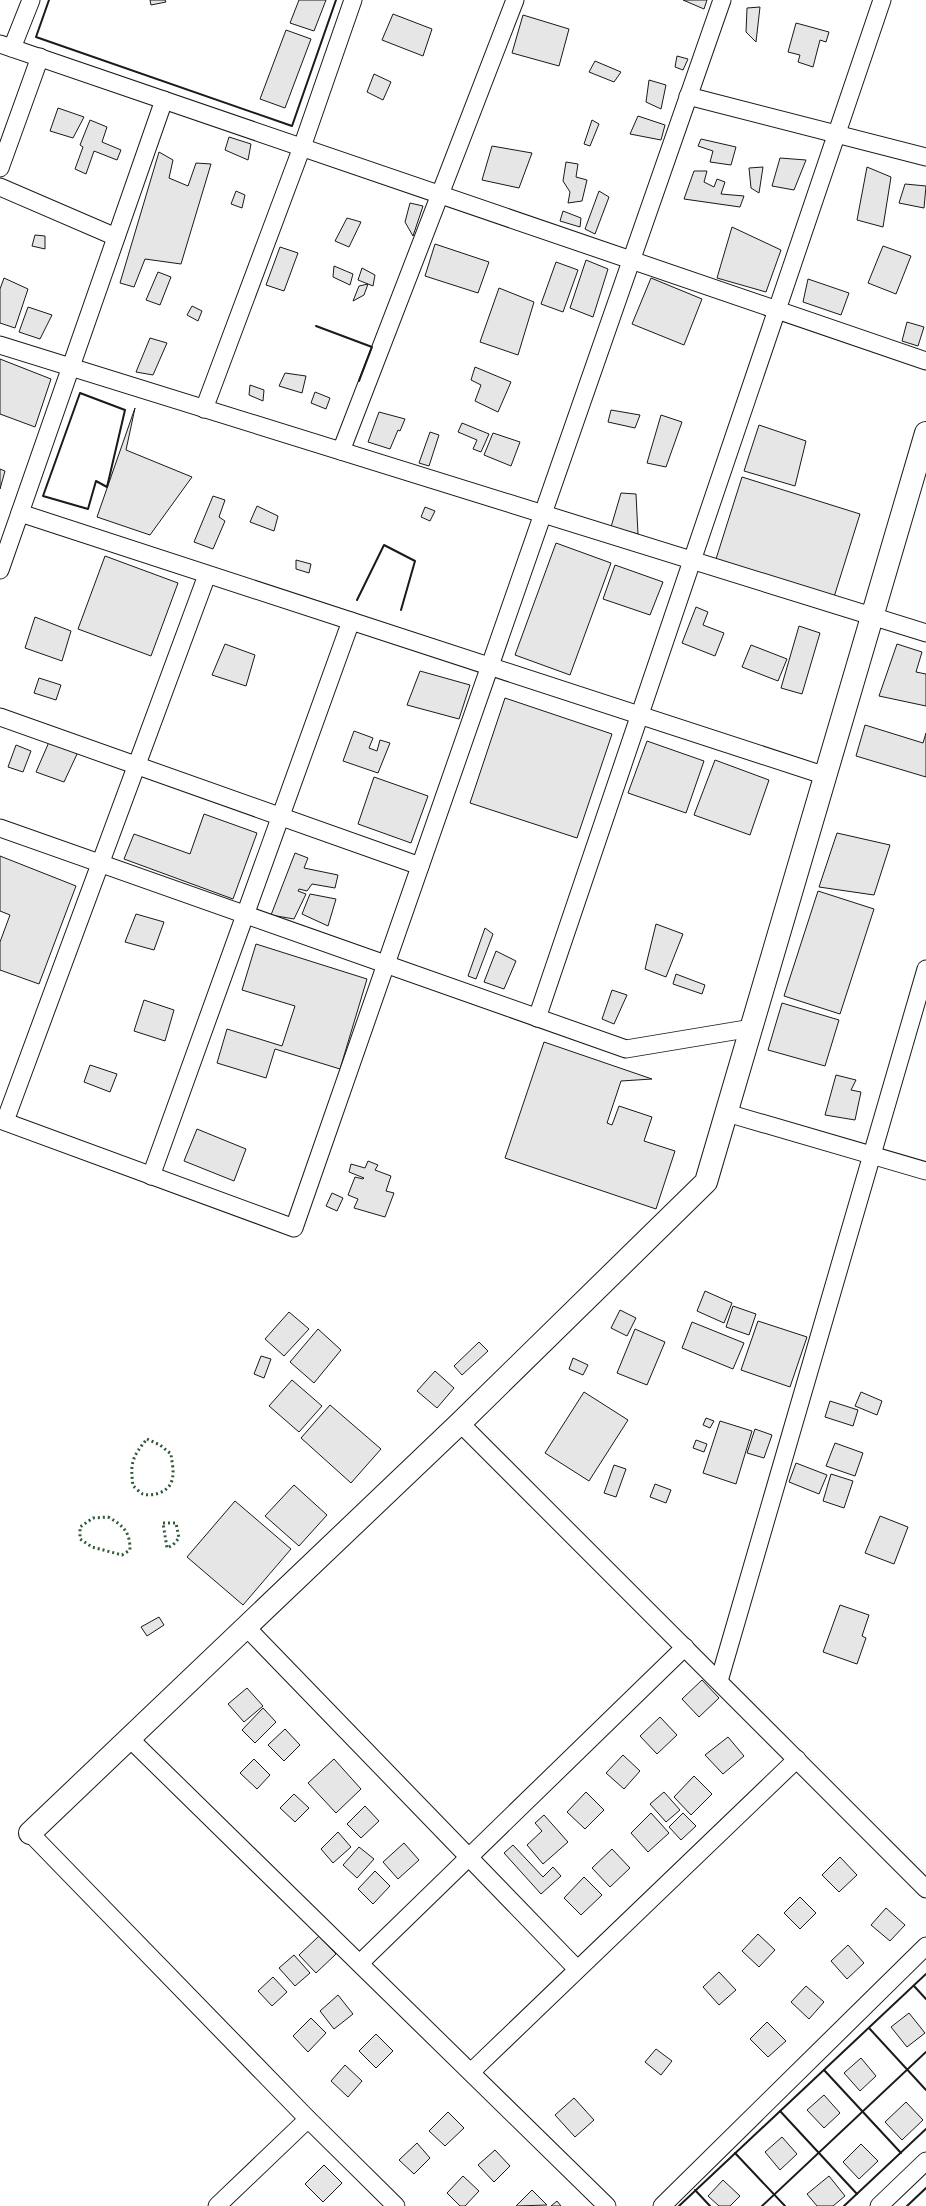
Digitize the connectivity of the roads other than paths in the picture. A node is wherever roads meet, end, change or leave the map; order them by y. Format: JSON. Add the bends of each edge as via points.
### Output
{"nodes":[{"id":1,"x":31,"y":0,"type":"edge"},
{"id":2,"x":353,"y":0,"type":"edge"},
{"id":3,"x":515,"y":0,"type":"edge"},
{"id":4,"x":722,"y":0,"type":"edge"},
{"id":5,"x":882,"y":0,"type":"edge"},
{"id":6,"x":6,"y":46,"type":"edge"},
{"id":7,"x":40,"y":57,"type":"junction"},
{"id":8,"x":688,"y":96,"type":"junction"},
{"id":9,"x":164,"y":100,"type":"junction"},
{"id":10,"x":836,"y":134,"type":"junction"},
{"id":11,"x":302,"y":147,"type":"junction"},
{"id":12,"x":926,"y":157,"type":"edge"},
{"id":13,"x":0,"y":168,"type":"edge"},
{"id":14,"x":0,"y":187,"type":"edge"},
{"id":15,"x":440,"y":194,"type":"junction"},
{"id":16,"x":116,"y":237,"type":"junction"},
{"id":17,"x":631,"y":260,"type":"junction"},
{"id":18,"x":777,"y":310,"type":"junction"},
{"id":19,"x":0,"y":345,"type":"edge"},
{"id":20,"x":926,"y":361,"type":"edge"},
{"id":21,"x":71,"y":367,"type":"junction"},
{"id":22,"x":204,"y":409,"type":"junction"},
{"id":23,"x":926,"y":433,"type":"edge"},
{"id":24,"x":341,"y":451,"type":"junction"},
{"id":25,"x":921,"y":471,"type":"edge"},
{"id":26,"x":20,"y":513,"type":"junction"},
{"id":27,"x":543,"y":514,"type":"junction"},
{"id":28,"x":692,"y":560,"type":"junction"},
{"id":29,"x":0,"y":570,"type":"edge"},
{"id":30,"x":207,"y":574,"type":"junction"},
{"id":31,"x":871,"y":616,"type":"junction"},
{"id":32,"x":351,"y":621,"type":"junction"},
{"id":33,"x":926,"y":633,"type":"edge"},
{"id":34,"x":490,"y":666,"type":"junction"},
{"id":35,"x":640,"y":715,"type":"junction"},
{"id":36,"x":0,"y":717,"type":"edge"},
{"id":37,"x":137,"y":765,"type":"junction"},
{"id":38,"x":826,"y":776,"type":"junction"},
{"id":39,"x":281,"y":816,"type":"junction"},
{"id":40,"x":0,"y":828,"type":"edge"},
{"id":41,"x":100,"y":864,"type":"junction"},
{"id":42,"x":420,"y":866,"type":"junction"},
{"id":43,"x":245,"y":915,"type":"junction"},
{"id":44,"x":386,"y":965,"type":"junction"},
{"id":45,"x":926,"y":969,"type":"edge"},
{"id":46,"x":537,"y":1018,"type":"junction"},
{"id":47,"x":752,"y":1028,"type":"junction"},
{"id":48,"x":726,"y":1113,"type":"junction"},
{"id":49,"x":2,"y":1121,"type":"edge"},
{"id":50,"x":872,"y":1155,"type":"junction"},
{"id":51,"x":926,"y":1171,"type":"edge"},
{"id":52,"x":151,"y":1176,"type":"junction"},
{"id":53,"x":460,"y":1422,"type":"junction"},
{"id":54,"x":246,"y":1627,"type":"junction"},
{"id":55,"x":685,"y":1647,"type":"junction"},
{"id":56,"x":719,"y":1680,"type":"junction"},
{"id":57,"x":129,"y":1738,"type":"junction"},
{"id":58,"x":797,"y":1759,"type":"junction"},
{"id":59,"x":30,"y":1833,"type":"joint"},
{"id":60,"x":469,"y":1857,"type":"junction"},
{"id":61,"x":926,"y":1889,"type":"edge"},
{"id":62,"x":926,"y":1946,"type":"edge"},
{"id":63,"x":360,"y":1963,"type":"junction"},
{"id":64,"x":577,"y":1969,"type":"junction"},
{"id":65,"x":472,"y":2072,"type":"junction"},
{"id":66,"x":308,"y":2119,"type":"junction"},
{"id":67,"x":926,"y":2161,"type":"edge"},
{"id":68,"x":217,"y":2206,"type":"edge"},
{"id":69,"x":396,"y":2206,"type":"edge"},
{"id":70,"x":607,"y":2206,"type":"edge"},
{"id":71,"x":662,"y":2206,"type":"edge"},
{"id":72,"x":879,"y":2206,"type":"edge"}],
"edges":[{"from":1,"to":6,"type":"street"},
{"from":2,"to":11,"type":"street"},
{"from":3,"to":15,"type":"street"},
{"from":4,"to":8,"type":"street"},
{"from":5,"to":10,"type":"street"},
{"from":6,"to":7,"type":"street"},
{"from":7,"to":9,"type":"street"},
{"from":7,"to":13,"type":"street"},
{"from":8,"to":10,"type":"street"},
{"from":8,"to":17,"type":"street"},
{"from":9,"to":11,"type":"street"},
{"from":9,"to":16,"type":"street"},
{"from":10,"to":12,"type":"street"},
{"from":10,"to":18,"type":"street"},
{"from":11,"to":15,"type":"street"},
{"from":11,"to":22,"type":"street"},
{"from":14,"to":16,"type":"street"},
{"from":15,"to":17,"type":"street"},
{"from":15,"to":24,"type":"street"},
{"from":16,"to":21,"type":"street"},
{"from":17,"to":18,"type":"street"},
{"from":17,"to":27,"type":"street"},
{"from":18,"to":20,"type":"street"},
{"from":18,"to":28,"type":"street"},
{"from":19,"to":21,"type":"street"},
{"from":21,"to":22,"type":"street"},
{"from":21,"to":26,"type":"street"},
{"from":22,"to":24,"type":"street"},
{"from":23,"to":25,"type":"main road"},
{"from":24,"to":27,"type":"street"},
{"from":25,"to":31,"type":"main road"},
{"from":26,"to":29,"type":"street"},
{"from":26,"to":30,"type":"street"},
{"from":27,"to":28,"type":"street"},
{"from":27,"to":34,"type":"street"},
{"from":28,"to":31,"type":"street"},
{"from":28,"to":35,"type":"street"},
{"from":30,"to":32,"type":"street"},
{"from":30,"to":37,"type":"street"},
{"from":31,"to":33,"type":"street"},
{"from":31,"to":38,"type":"main road"},
{"from":32,"to":34,"type":"street"},
{"from":32,"to":39,"type":"street"},
{"from":34,"to":35,"type":"street"},
{"from":34,"to":42,"type":"street"},
{"from":35,"to":38,"type":"street"},
{"from":35,"to":46,"type":"street"},
{"from":36,"to":37,"type":"street"},
{"from":37,"to":39,"type":"street"},
{"from":37,"to":41,"type":"street"},
{"from":38,"to":47,"type":"main road"},
{"from":39,"to":42,"type":"street"},
{"from":39,"to":43,"type":"street"},
{"from":40,"to":41,"type":"street"},
{"from":41,"to":43,"type":"street"},
{"from":41,"to":49,"type":"street"},
{"from":42,"to":44,"type":"street"},
{"from":43,"to":44,"type":"street"},
{"from":43,"to":52,"type":"street"},
{"from":44,"to":46,"type":"street"},
{"from":44,"to":52,"type":"street","via":[[294,1228]]},
{"from":45,"to":50,"type":"street"},
{"from":46,"to":47,"type":"street","via":[[626,1049]]},
{"from":47,"to":48,"type":"main road"},
{"from":48,"to":50,"type":"street"},
{"from":48,"to":53,"type":"main road","via":[[706,1182]]},
{"from":49,"to":52,"type":"street"},
{"from":50,"to":51,"type":"street"},
{"from":50,"to":56,"type":"street"},
{"from":53,"to":54,"type":"main road"},
{"from":53,"to":55,"type":"street"},
{"from":54,"to":57,"type":"main road"},
{"from":54,"to":60,"type":"street"},
{"from":55,"to":56,"type":"street"},
{"from":55,"to":60,"type":"street"},
{"from":56,"to":58,"type":"street"},
{"from":57,"to":59,"type":"main road"},
{"from":57,"to":63,"type":"street"},
{"from":58,"to":61,"type":"street"},
{"from":58,"to":64,"type":"street"},
{"from":59,"to":66,"type":"street"},
{"from":60,"to":63,"type":"street"},
{"from":60,"to":64,"type":"street"},
{"from":62,"to":71,"type":"street"},
{"from":63,"to":65,"type":"street"},
{"from":64,"to":65,"type":"street"},
{"from":65,"to":70,"type":"street"},
{"from":66,"to":68,"type":"street"},
{"from":66,"to":69,"type":"street"},
{"from":67,"to":72,"type":"street"}]}
